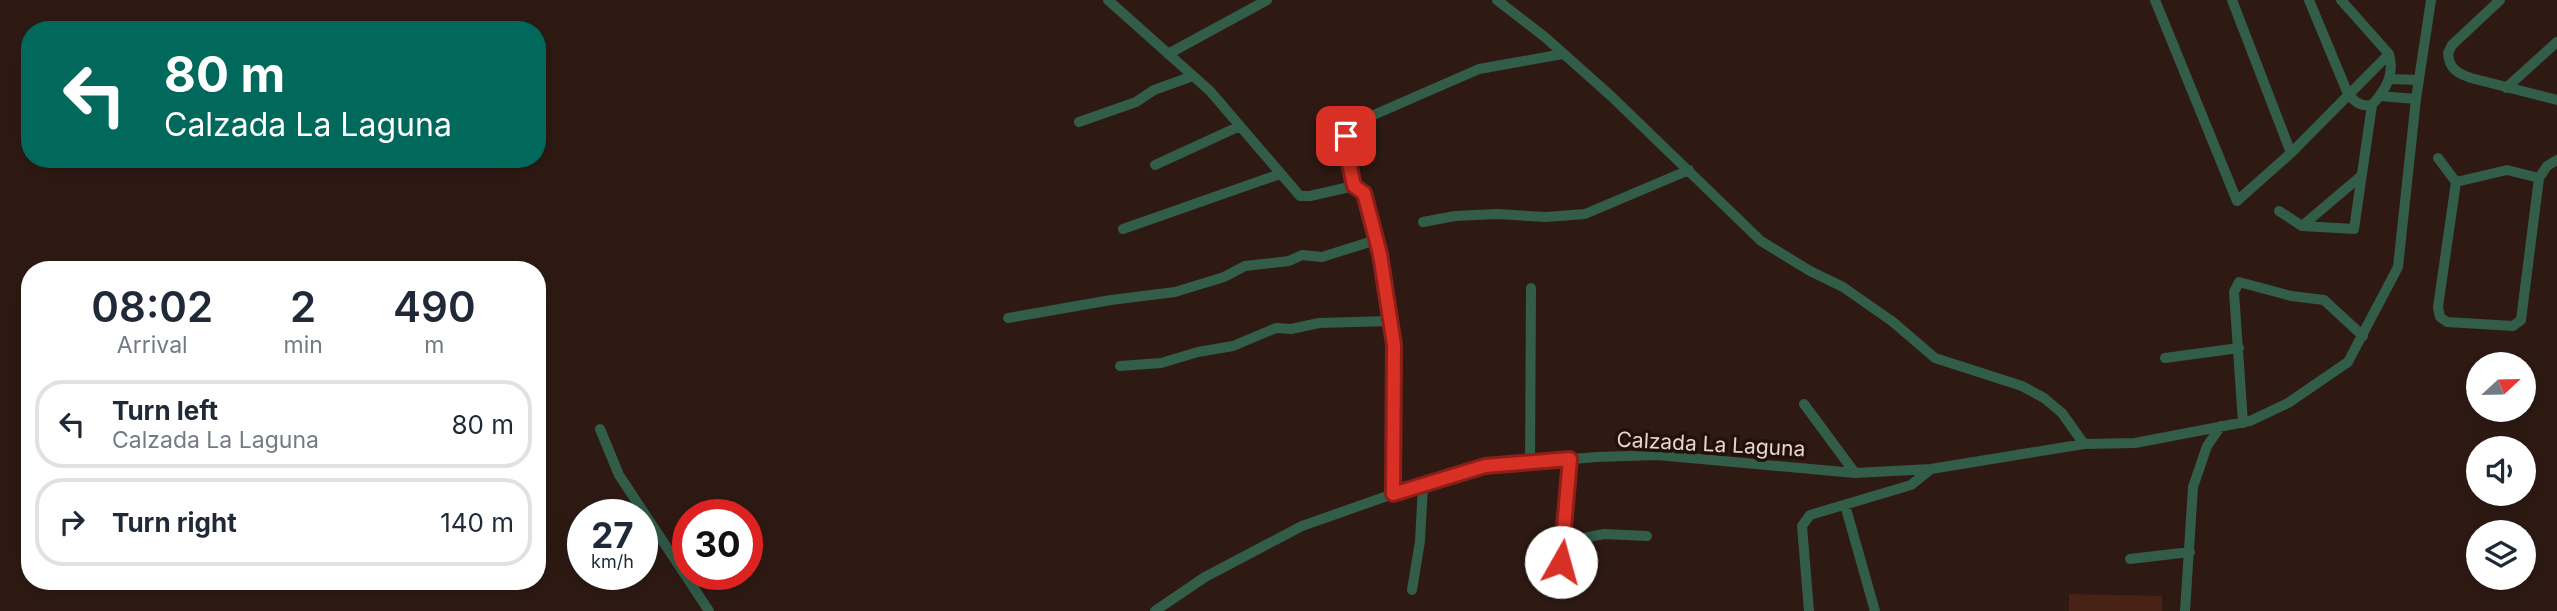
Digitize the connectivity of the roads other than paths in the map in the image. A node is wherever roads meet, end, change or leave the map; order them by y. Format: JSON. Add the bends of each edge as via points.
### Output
{"nodes":[{"id":1,"x":1108,"y":0,"type":"edge"},
{"id":2,"x":1267,"y":0,"type":"edge"},
{"id":3,"x":1497,"y":0,"type":"edge"},
{"id":4,"x":2155,"y":0,"type":"edge"},
{"id":5,"x":2232,"y":0,"type":"edge"},
{"id":6,"x":2309,"y":0,"type":"edge"},
{"id":7,"x":2340,"y":0,"type":"edge"},
{"id":8,"x":2431,"y":0,"type":"edge"},
{"id":9,"x":2500,"y":0,"type":"edge"},
{"id":10,"x":2557,"y":42,"type":"edge"},
{"id":11,"x":1168,"y":54,"type":"junction"},
{"id":12,"x":1563,"y":54,"type":"junction"},
{"id":13,"x":2389,"y":54,"type":"junction"},
{"id":14,"x":1192,"y":76,"type":"junction"},
{"id":15,"x":2390,"y":79,"type":"junction"},
{"id":16,"x":2419,"y":80,"type":"junction"},
{"id":17,"x":2506,"y":88,"type":"junction"},
{"id":18,"x":2348,"y":94,"type":"junction"},
{"id":19,"x":2416,"y":99,"type":"junction"},
{"id":20,"x":2376,"y":100,"type":"junction"},
{"id":21,"x":2557,"y":100,"type":"edge"},
{"id":22,"x":1079,"y":122,"type":"dead end"},
{"id":23,"x":1240,"y":126,"type":"junction"},
{"id":24,"x":2291,"y":153,"type":"junction"},
{"id":25,"x":2438,"y":158,"type":"dead end"},
{"id":26,"x":2557,"y":160,"type":"edge"},
{"id":27,"x":1156,"y":165,"type":"dead end"},
{"id":28,"x":1689,"y":170,"type":"junction"},
{"id":29,"x":1280,"y":174,"type":"junction"},
{"id":30,"x":2361,"y":176,"type":"junction"},
{"id":31,"x":2539,"y":178,"type":"junction"},
{"id":32,"x":2456,"y":181,"type":"junction"},
{"id":33,"x":1354,"y":186,"type":"junction"},
{"id":34,"x":2279,"y":211,"type":"dead end"},
{"id":35,"x":1423,"y":222,"type":"dead end"},
{"id":36,"x":2302,"y":226,"type":"junction"},
{"id":37,"x":1123,"y":229,"type":"dead end"},
{"id":38,"x":1376,"y":240,"type":"junction"},
{"id":39,"x":1531,"y":288,"type":"dead end"},
{"id":40,"x":1008,"y":318,"type":"dead end"},
{"id":41,"x":1390,"y":321,"type":"junction"},
{"id":42,"x":2363,"y":336,"type":"junction"},
{"id":43,"x":2239,"y":348,"type":"junction"},
{"id":44,"x":2165,"y":358,"type":"dead end"},
{"id":45,"x":1120,"y":366,"type":"dead end"},
{"id":46,"x":1804,"y":404,"type":"dead end"},
{"id":47,"x":2243,"y":423,"type":"junction"},
{"id":48,"x":2221,"y":426,"type":"junction"},
{"id":49,"x":600,"y":429,"type":"dead end"},
{"id":50,"x":2084,"y":444,"type":"junction"},
{"id":51,"x":1570,"y":459,"type":"junction"},
{"id":52,"x":1530,"y":462,"type":"junction"},
{"id":53,"x":1931,"y":469,"type":"junction"},
{"id":54,"x":1855,"y":473,"type":"junction"},
{"id":55,"x":1423,"y":486,"type":"junction"},
{"id":56,"x":1393,"y":494,"type":"junction"},
{"id":57,"x":1845,"y":505,"type":"junction"},
{"id":58,"x":1647,"y":536,"type":"dead end"},
{"id":59,"x":1564,"y":542,"type":"junction"},
{"id":60,"x":2190,"y":552,"type":"junction"},
{"id":61,"x":2130,"y":559,"type":"dead end"},
{"id":62,"x":1558,"y":581,"type":"dead end"},
{"id":63,"x":1412,"y":590,"type":"dead end"},
{"id":64,"x":709,"y":611,"type":"edge"},
{"id":65,"x":1155,"y":611,"type":"edge"},
{"id":66,"x":1810,"y":611,"type":"edge"},
{"id":67,"x":1875,"y":611,"type":"edge"},
{"id":68,"x":2185,"y":611,"type":"edge"}],
"edges":[{"from":1,"to":11,"type":"street"},
{"from":2,"to":11,"type":"street"},
{"from":3,"to":12,"type":"street"},
{"from":4,"to":24,"type":"street","via":[[2237,201]]},
{"from":5,"to":24,"type":"street"},
{"from":6,"to":18,"type":"street"},
{"from":7,"to":13,"type":"street"},
{"from":8,"to":16,"type":"street","name":"Calzada La Laguna"},
{"from":9,"to":17,"type":"street","via":[[2452,45],[2448,61],[2458,74]]},
{"from":10,"to":17,"type":"street"},
{"from":11,"to":14,"type":"street"},
{"from":12,"to":28,"type":"street"},
{"from":12,"to":33,"type":"street","via":[[1479,69],[1353,124],[1346,136],[1346,150]]},
{"from":13,"to":15,"type":"street"},
{"from":13,"to":18,"type":"street"},
{"from":14,"to":22,"type":"street"},
{"from":14,"to":23,"type":"street"},
{"from":15,"to":16,"type":"street"},
{"from":15,"to":20,"type":"street"},
{"from":16,"to":19,"type":"street","name":"Calzada La Laguna"},
{"from":17,"to":21,"type":"street"},
{"from":18,"to":20,"type":"street","via":[[2355,103],[2366,106]]},
{"from":18,"to":24,"type":"street"},
{"from":19,"to":20,"type":"street"},
{"from":19,"to":42,"type":"street","name":"Calzada La Laguna","via":[[2398,267]]},
{"from":20,"to":30,"type":"street"},
{"from":23,"to":27,"type":"street"},
{"from":23,"to":29,"type":"street"},
{"from":25,"to":32,"type":"street"},
{"from":26,"to":31,"type":"street"},
{"from":28,"to":35,"type":"street","via":[[1585,214],[1455,216]]},
{"from":28,"to":50,"type":"street","via":[[1761,241],[1843,286],[1936,358],[2022,386],[2043,398],[2062,413]]},
{"from":29,"to":33,"type":"street","via":[[1300,196]]},
{"from":29,"to":37,"type":"street"},
{"from":30,"to":36,"type":"street"},
{"from":30,"to":36,"type":"street","via":[[2354,229]]},
{"from":31,"to":32,"type":"street","via":[[2507,170]]},
{"from":31,"to":32,"type":"street","via":[[2521,320],[2513,326],[2447,322],[2440,317]]},
{"from":33,"to":38,"type":"street","via":[[1364,193]]},
{"from":34,"to":36,"type":"street"},
{"from":38,"to":40,"type":"street","via":[[1322,257],[1302,255],[1289,261],[1259,263],[1175,292]]},
{"from":38,"to":41,"type":"street"},
{"from":39,"to":52,"type":"street"},
{"from":41,"to":45,"type":"street","via":[[1276,328],[1233,346],[1161,363]]},
{"from":41,"to":56,"type":"street","via":[[1394,345]]},
{"from":42,"to":43,"type":"street","via":[[2324,300],[2239,282],[2234,292]]},
{"from":42,"to":47,"type":"street","name":"Calzada La Laguna","via":[[2347,362],[2319,383]]},
{"from":43,"to":44,"type":"street"},
{"from":43,"to":47,"type":"street"},
{"from":46,"to":54,"type":"street"},
{"from":47,"to":48,"type":"street","name":"Calzada La Laguna"},
{"from":48,"to":50,"type":"street","name":"Calzada La Laguna","via":[[2135,443]]},
{"from":48,"to":60,"type":"street","via":[[2207,446],[2193,487]]},
{"from":49,"to":64,"type":"street","via":[[619,475]]},
{"from":50,"to":53,"type":"street","name":"Calzada La Laguna"},
{"from":51,"to":52,"type":"street","name":"Calzada La Laguna"},
{"from":51,"to":54,"type":"street","name":"Calzada La Laguna","via":[[1657,455]]},
{"from":51,"to":59,"type":"street"},
{"from":52,"to":55,"type":"street","name":"Calzada La Laguna","via":[[1485,466]]},
{"from":53,"to":54,"type":"street","name":"Calzada La Laguna"},
{"from":53,"to":57,"type":"street","via":[[1911,485]]},
{"from":55,"to":56,"type":"street","name":"Calzada La Laguna"},
{"from":55,"to":63,"type":"street"},
{"from":56,"to":65,"type":"street","name":"Calzada La Laguna","via":[[1302,526],[1205,577]]},
{"from":57,"to":66,"type":"street","via":[[1810,515],[1802,526]]},
{"from":57,"to":67,"type":"street"},
{"from":58,"to":59,"type":"street","via":[[1604,534]]},
{"from":59,"to":62,"type":"street"},
{"from":60,"to":61,"type":"street"},
{"from":60,"to":68,"type":"street"}]}
